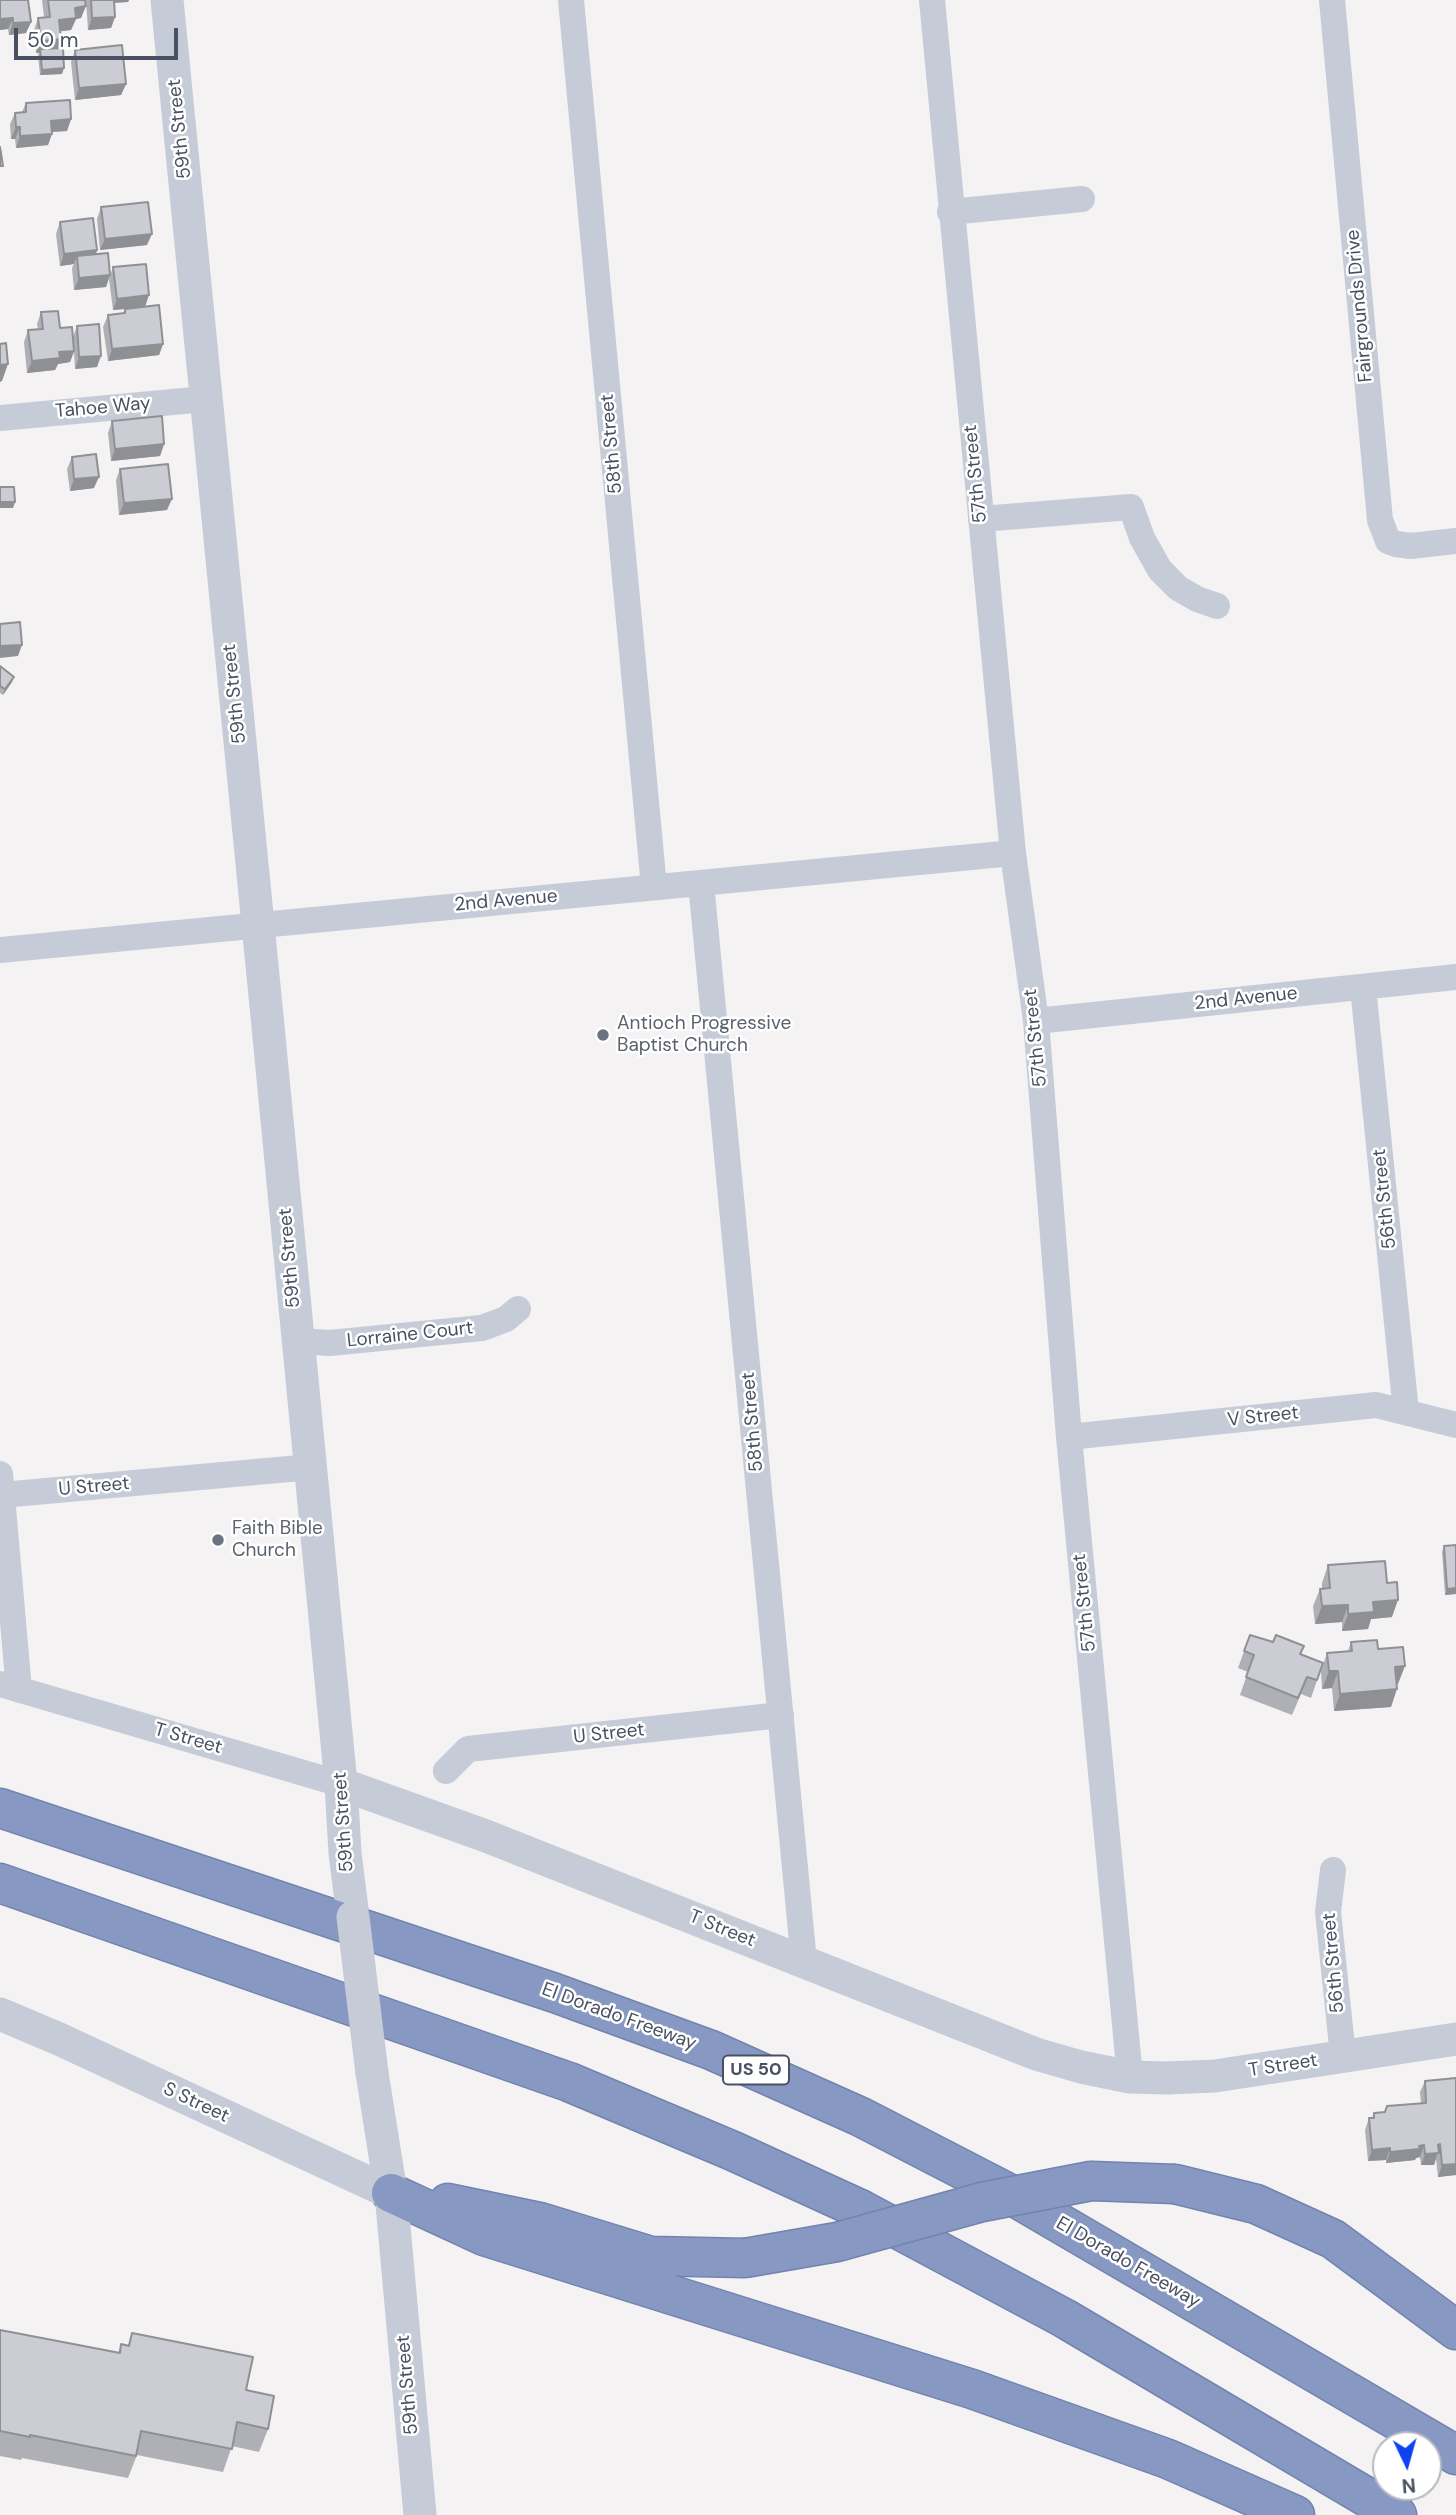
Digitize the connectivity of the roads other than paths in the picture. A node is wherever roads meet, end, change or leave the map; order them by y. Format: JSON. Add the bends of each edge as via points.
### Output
{"nodes":[{"id":1,"x":166,"y":0,"type":"edge"},
{"id":2,"x":571,"y":0,"type":"edge"},
{"id":3,"x":932,"y":0,"type":"edge"},
{"id":4,"x":1332,"y":0,"type":"edge"},
{"id":5,"x":1082,"y":199,"type":"dead end"},
{"id":6,"x":950,"y":212,"type":"junction"},
{"id":7,"x":205,"y":399,"type":"junction"},
{"id":8,"x":0,"y":418,"type":"edge"},
{"id":9,"x":981,"y":519,"type":"junction"},
{"id":10,"x":1456,"y":541,"type":"edge"},
{"id":11,"x":1217,"y":606,"type":"dead end"},
{"id":12,"x":1013,"y":853,"type":"junction"},
{"id":13,"x":701,"y":883,"type":"junction"},
{"id":14,"x":654,"y":887,"type":"junction"},
{"id":15,"x":257,"y":925,"type":"junction"},
{"id":16,"x":0,"y":950,"type":"edge"},
{"id":17,"x":1456,"y":977,"type":"edge"},
{"id":18,"x":1363,"y":987,"type":"junction"},
{"id":19,"x":1036,"y":1021,"type":"junction"},
{"id":20,"x":518,"y":1309,"type":"dead end"},
{"id":21,"x":298,"y":1340,"type":"junction"},
{"id":22,"x":1406,"y":1412,"type":"junction"},
{"id":23,"x":1456,"y":1425,"type":"edge"},
{"id":24,"x":1069,"y":1437,"type":"junction"},
{"id":25,"x":311,"y":1467,"type":"junction"},
{"id":26,"x":1,"y":1484,"type":"edge"},
{"id":27,"x":10,"y":1687,"type":"edge"},
{"id":28,"x":781,"y":1715,"type":"junction"},
{"id":29,"x":446,"y":1771,"type":"dead end"},
{"id":30,"x":341,"y":1784,"type":"junction"},
{"id":31,"x":0,"y":1808,"type":"edge"},
{"id":32,"x":1333,"y":1870,"type":"dead end"},
{"id":33,"x":0,"y":1882,"type":"edge"},
{"id":34,"x":804,"y":1962,"type":"junction"},
{"id":35,"x":0,"y":2014,"type":"edge"},
{"id":36,"x":1456,"y":2039,"type":"edge"},
{"id":37,"x":1343,"y":2056,"type":"junction"},
{"id":38,"x":1130,"y":2077,"type":"junction"},
{"id":39,"x":391,"y":2193,"type":"junction"},
{"id":40,"x":1456,"y":2330,"type":"edge"},
{"id":41,"x":1456,"y":2455,"type":"edge"},
{"id":42,"x":420,"y":2515,"type":"edge"},
{"id":43,"x":1295,"y":2515,"type":"edge"},
{"id":44,"x":1397,"y":2515,"type":"edge"}],
"edges":[{"from":1,"to":7,"type":"street","name":"59th Street"},
{"from":2,"to":14,"type":"street","name":"58th Street"},
{"from":3,"to":6,"type":"street","name":"57th Street"},
{"from":4,"to":10,"type":"street","name":"Fairgrounds Drive","via":[[1380,520],[1388,541],[1396,544]]},
{"from":5,"to":6,"type":"street"},
{"from":6,"to":9,"type":"street","name":"57th Street"},
{"from":7,"to":8,"type":"street","name":"Tahoe Way"},
{"from":7,"to":15,"type":"street","name":"59th Street"},
{"from":9,"to":11,"type":"street","via":[[1131,507],[1160,570],[1187,594]]},
{"from":9,"to":12,"type":"street","name":"57th Street"},
{"from":12,"to":13,"type":"street","name":"2nd Avenue"},
{"from":12,"to":19,"type":"street","name":"57th Street"},
{"from":13,"to":14,"type":"street","name":"2nd Avenue"},
{"from":13,"to":28,"type":"street","name":"58th Street"},
{"from":14,"to":15,"type":"street","name":"2nd Avenue"},
{"from":15,"to":16,"type":"street","name":"2nd Avenue"},
{"from":15,"to":21,"type":"street","name":"59th Street"},
{"from":17,"to":18,"type":"street","name":"2nd Avenue"},
{"from":18,"to":19,"type":"street","name":"2nd Avenue"},
{"from":18,"to":22,"type":"street","name":"56th Street"},
{"from":19,"to":24,"type":"street","name":"57th Street"},
{"from":20,"to":21,"type":"street","name":"Lorraine Court","via":[[506,1320],[482,1328],[330,1343]]},
{"from":21,"to":25,"type":"street","name":"59th Street"},
{"from":22,"to":23,"type":"street","name":"V Street"},
{"from":22,"to":24,"type":"street","name":"V Street","via":[[1376,1405]]},
{"from":24,"to":38,"type":"street","name":"57th Street"},
{"from":25,"to":26,"type":"street","name":"U Street"},
{"from":25,"to":30,"type":"street","name":"59th Street"},
{"from":26,"to":27,"type":"street"},
{"from":27,"to":30,"type":"street","name":"T Street"},
{"from":28,"to":29,"type":"street","name":"U Street","via":[[468,1749]]},
{"from":28,"to":34,"type":"street","name":"58th Street"},
{"from":30,"to":34,"type":"street","name":"T Street"},
{"from":30,"to":39,"type":"street","name":"59th Street","bridge":true,"via":[[345,1853]]},
{"from":31,"to":41,"type":"highway","name":"El Dorado Freeway","number":"US 50","via":[[555,1993],[711,2050],[849,2111],[1008,2193]]},
{"from":32,"to":37,"type":"street","name":"56th Street","via":[[1328,1912]]},
{"from":33,"to":44,"type":"highway","via":[[569,2082],[838,2199],[1065,2318]]},
{"from":34,"to":38,"type":"street","name":"T Street","via":[[1036,2054]]},
{"from":35,"to":39,"type":"street","name":"S Street"},
{"from":36,"to":37,"type":"street","name":"T Street"},
{"from":37,"to":38,"type":"street","name":"T Street","via":[[1215,2076]]},
{"from":39,"to":40,"type":"highway","bridge":true,"via":[[540,2221],[651,2256],[745,2258],[837,2242],[982,2202],[1091,2181],[1175,2184],[1256,2204],[1333,2239]]},
{"from":39,"to":42,"type":"street","name":"59th Street"},
{"from":39,"to":43,"type":"highway","via":[[484,2236],[972,2389],[1155,2454]]}]}
